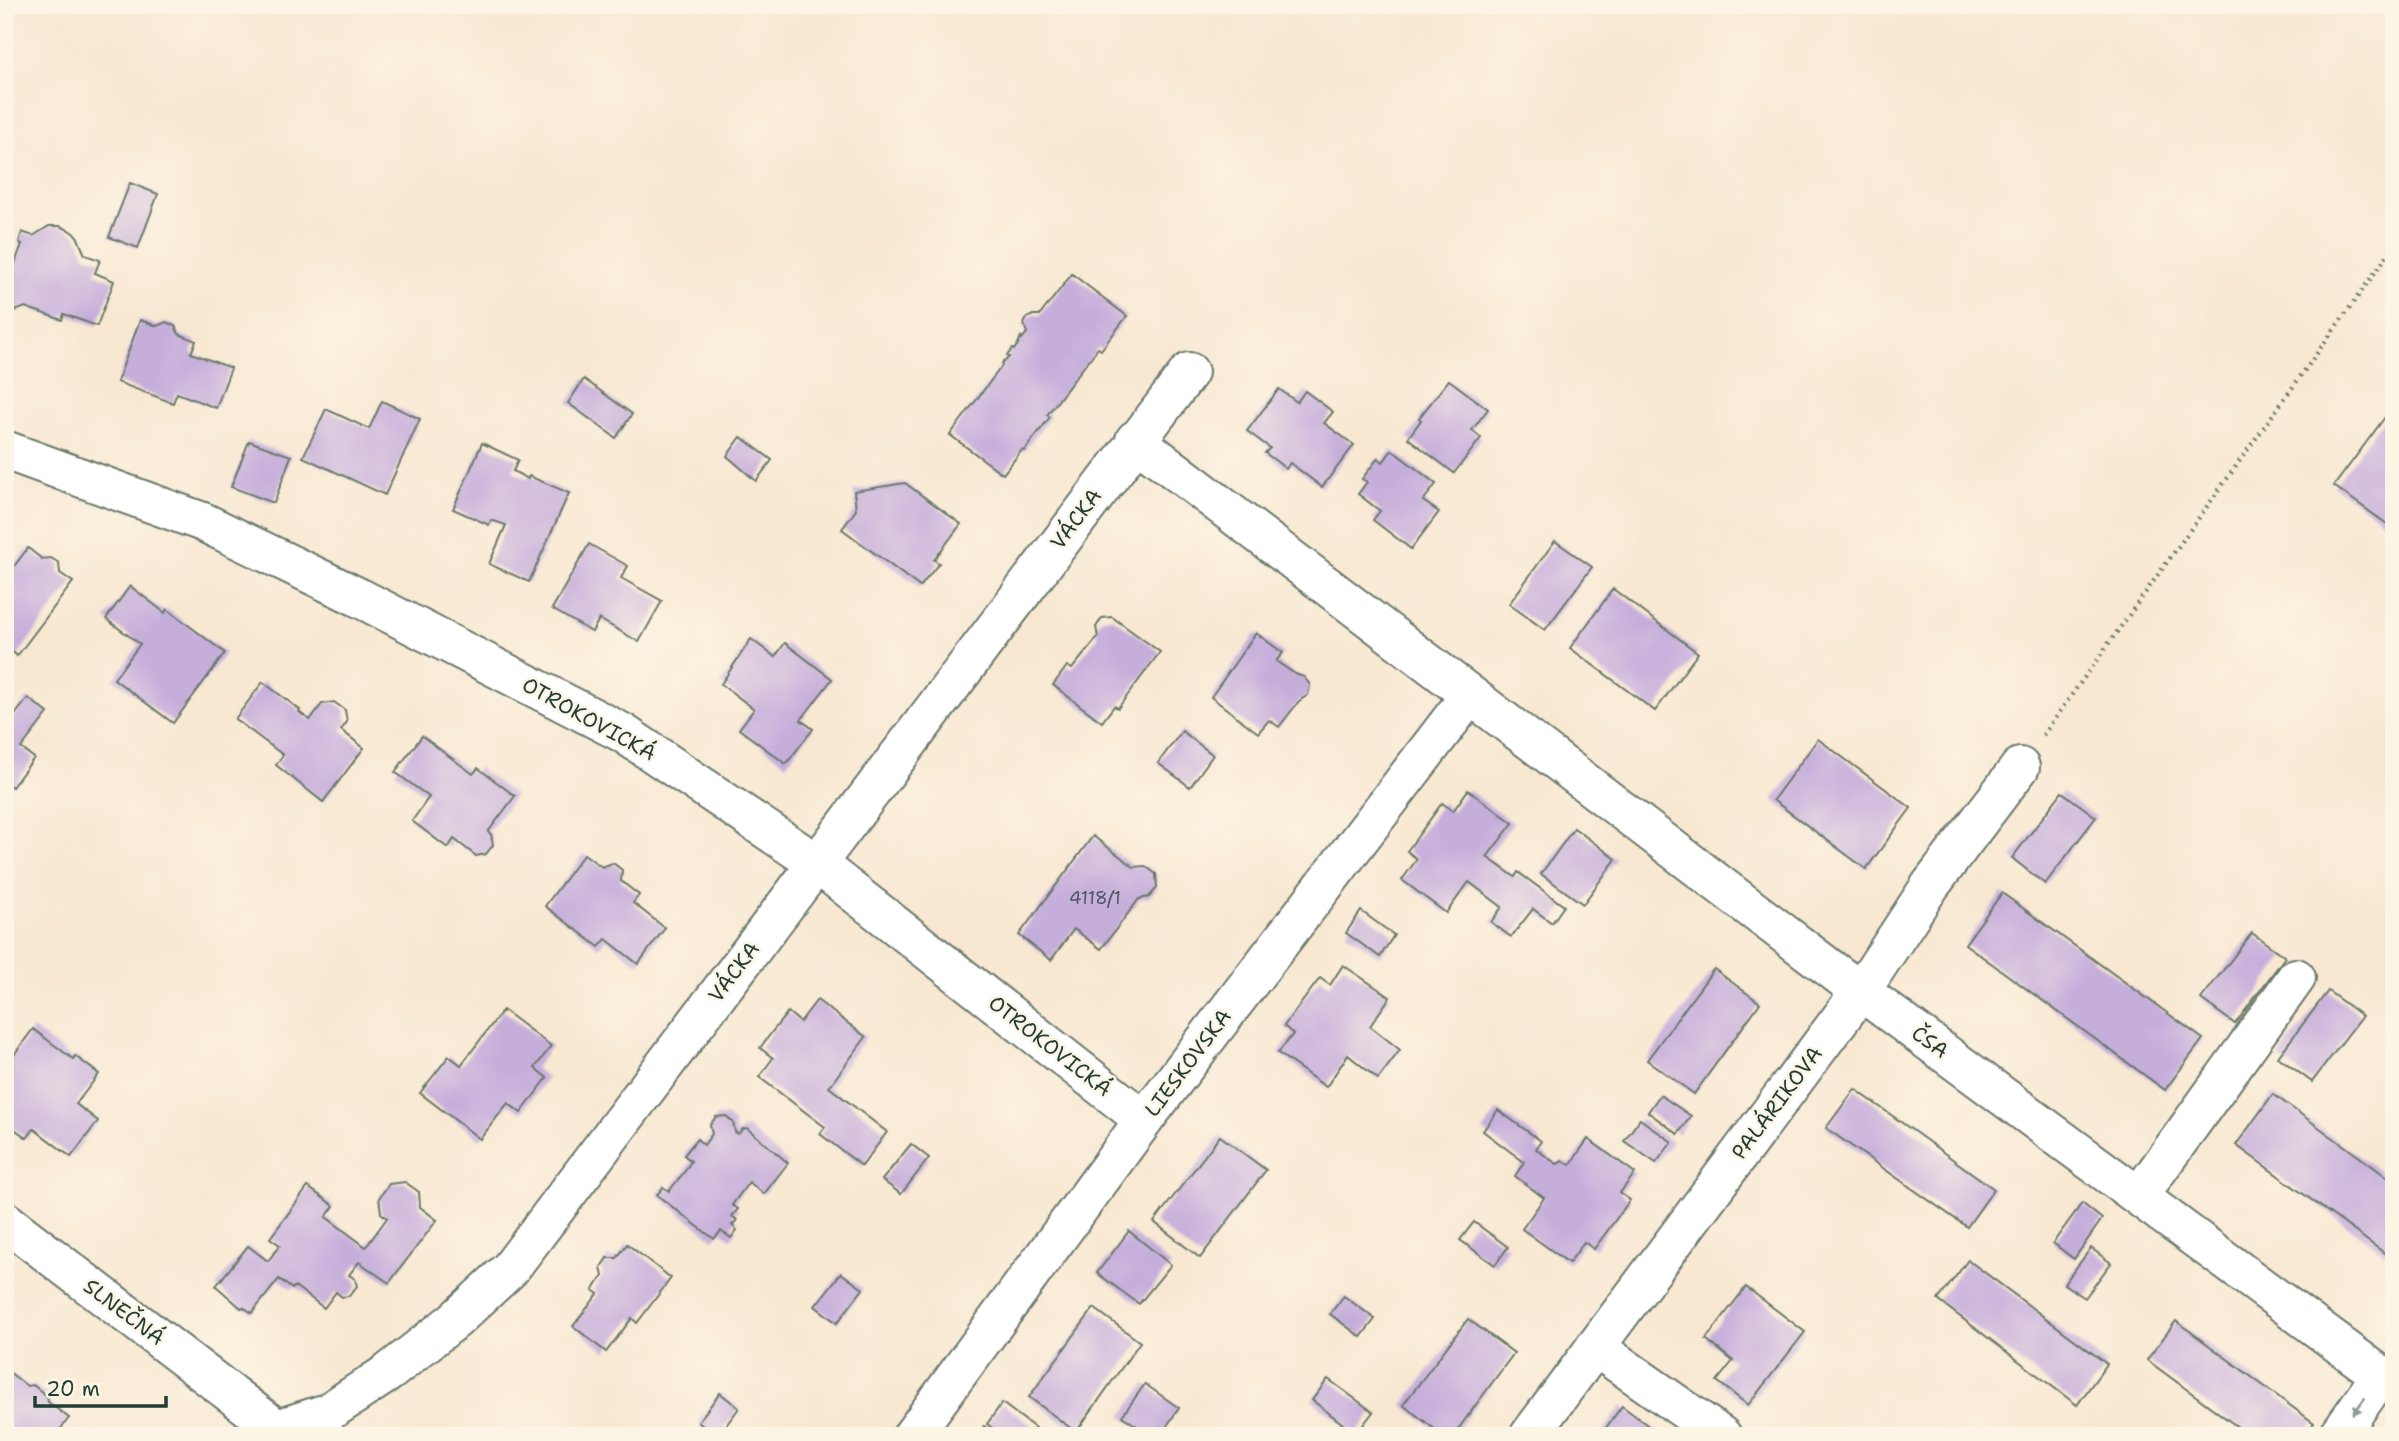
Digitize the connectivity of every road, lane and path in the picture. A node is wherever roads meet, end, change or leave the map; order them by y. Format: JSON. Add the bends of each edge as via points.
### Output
{"nodes":[{"id":1,"x":2394,"y":246,"type":"edge"},
{"id":2,"x":1189,"y":372,"type":"dead end"},
{"id":3,"x":1135,"y":440,"type":"junction"},
{"id":4,"x":5,"y":450,"type":"edge"},
{"id":5,"x":1470,"y":695,"type":"junction"},
{"id":6,"x":2020,"y":766,"type":"joint"},
{"id":7,"x":816,"y":863,"type":"junction"},
{"id":8,"x":2296,"y":978,"type":"dead end"},
{"id":9,"x":1861,"y":991,"type":"junction"},
{"id":10,"x":1144,"y":1120,"type":"junction"},
{"id":11,"x":2140,"y":1196,"type":"junction"},
{"id":12,"x":5,"y":1221,"type":"edge"},
{"id":13,"x":1595,"y":1346,"type":"junction"},
{"id":14,"x":2387,"y":1380,"type":"edge"},
{"id":15,"x":276,"y":1432,"type":"edge"},
{"id":16,"x":912,"y":1436,"type":"edge"},
{"id":17,"x":1529,"y":1436,"type":"edge"},
{"id":18,"x":1722,"y":1436,"type":"edge"},
{"id":19,"x":2338,"y":1436,"type":"edge"}],
"edges":[{"from":1,"to":6,"type":"path"},
{"from":2,"to":3,"type":"street","name":"VÁCKA"},
{"from":3,"to":5,"type":"street"},
{"from":3,"to":7,"type":"street","name":"VÁCKA"},
{"from":4,"to":7,"type":"street","name":"OTROKOVICKÁ","via":[[203,522],[360,598],[624,733]]},
{"from":5,"to":9,"type":"street","name":"ČSA"},
{"from":5,"to":10,"type":"street","name":"LIESKOVSKA"},
{"from":6,"to":9,"type":"street","name":"PALÁRIKOVA","via":[[1930,886]]},
{"from":7,"to":10,"type":"street","name":"OTROKOVICKÁ"},
{"from":7,"to":15,"type":"street","name":"VÁCKA","via":[[510,1269],[389,1372],[327,1413]]},
{"from":8,"to":11,"type":"street"},
{"from":9,"to":11,"type":"street","name":"ČSA"},
{"from":9,"to":13,"type":"street","name":"PALÁRIKOVA"},
{"from":10,"to":16,"type":"street","name":"LIESKOVSKA"},
{"from":11,"to":14,"type":"street","name":"ČSA"},
{"from":12,"to":15,"type":"street","name":"SLNEČNÁ"},
{"from":13,"to":17,"type":"street","name":"PALÁRIKOVA"},
{"from":13,"to":18,"type":"street"},
{"from":14,"to":19,"type":"street","one_way":true}]}
